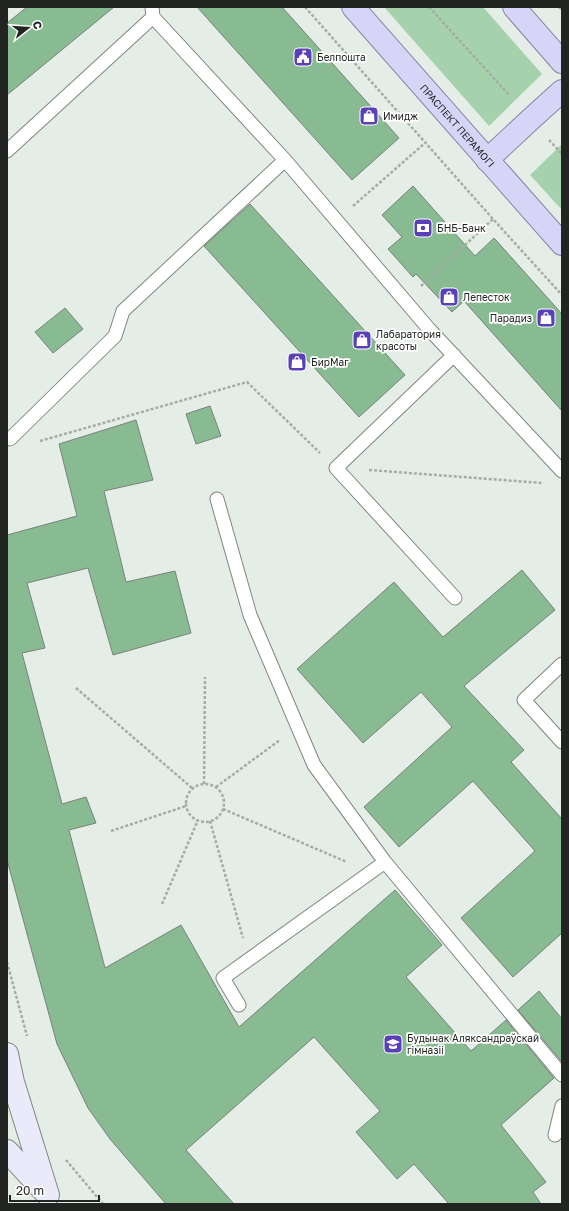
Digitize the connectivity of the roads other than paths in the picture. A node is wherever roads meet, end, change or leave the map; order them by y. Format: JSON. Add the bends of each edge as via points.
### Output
{"nodes":[{"id":1,"x":353,"y":7,"type":"edge"},
{"id":2,"x":514,"y":7,"type":"edge"},
{"id":3,"x":153,"y":12,"type":"edge"},
{"id":4,"x":562,"y":62,"type":"edge"},
{"id":5,"x":562,"y":91,"type":"edge"},
{"id":6,"x":7,"y":150,"type":"edge"},
{"id":7,"x":285,"y":160,"type":"junction"},
{"id":8,"x":487,"y":160,"type":"junction"},
{"id":9,"x":562,"y":244,"type":"edge"},
{"id":10,"x":454,"y":355,"type":"junction"},
{"id":11,"x":7,"y":427,"type":"edge"},
{"id":12,"x":562,"y":471,"type":"edge"},
{"id":13,"x":217,"y":499,"type":"dead end"},
{"id":14,"x":455,"y":598,"type":"dead end"},
{"id":15,"x":562,"y":664,"type":"edge"},
{"id":16,"x":562,"y":742,"type":"edge"},
{"id":17,"x":385,"y":862,"type":"junction"},
{"id":18,"x":239,"y":1005,"type":"dead end"},
{"id":19,"x":7,"y":1054,"type":"edge"},
{"id":20,"x":562,"y":1075,"type":"edge"},
{"id":21,"x":13,"y":1082,"type":"junction"},
{"id":22,"x":562,"y":1106,"type":"edge"},
{"id":23,"x":7,"y":1117,"type":"edge"},
{"id":24,"x":555,"y":1135,"type":"dead end"},
{"id":25,"x":7,"y":1151,"type":"edge"},
{"id":26,"x":52,"y":1199,"type":"edge"}],
"edges":[{"from":1,"to":8,"type":"main road","name":"ПРАСПЕКТ ПЕРАМОГІ"},
{"from":2,"to":4,"type":"main road"},
{"from":3,"to":6,"type":"lane"},
{"from":3,"to":7,"type":"lane"},
{"from":5,"to":8,"type":"main road"},
{"from":7,"to":10,"type":"lane"},
{"from":7,"to":11,"type":"lane","via":[[123,311],[115,336],[10,438]]},
{"from":8,"to":9,"type":"main road","name":"ПРАСПЕКТ ПЕРАМОГІ"},
{"from":10,"to":12,"type":"lane"},
{"from":10,"to":14,"type":"lane","via":[[336,468]]},
{"from":13,"to":17,"type":"lane","via":[[250,615],[314,764]]},
{"from":15,"to":16,"type":"lane","via":[[524,700]]},
{"from":17,"to":18,"type":"lane","via":[[223,978]]},
{"from":17,"to":20,"type":"lane"},
{"from":19,"to":21,"type":"street"},
{"from":21,"to":23,"type":"street","via":[[13,1106]]},
{"from":21,"to":26,"type":"street"},
{"from":22,"to":24,"type":"lane"},
{"from":25,"to":26,"type":"street"}]}
